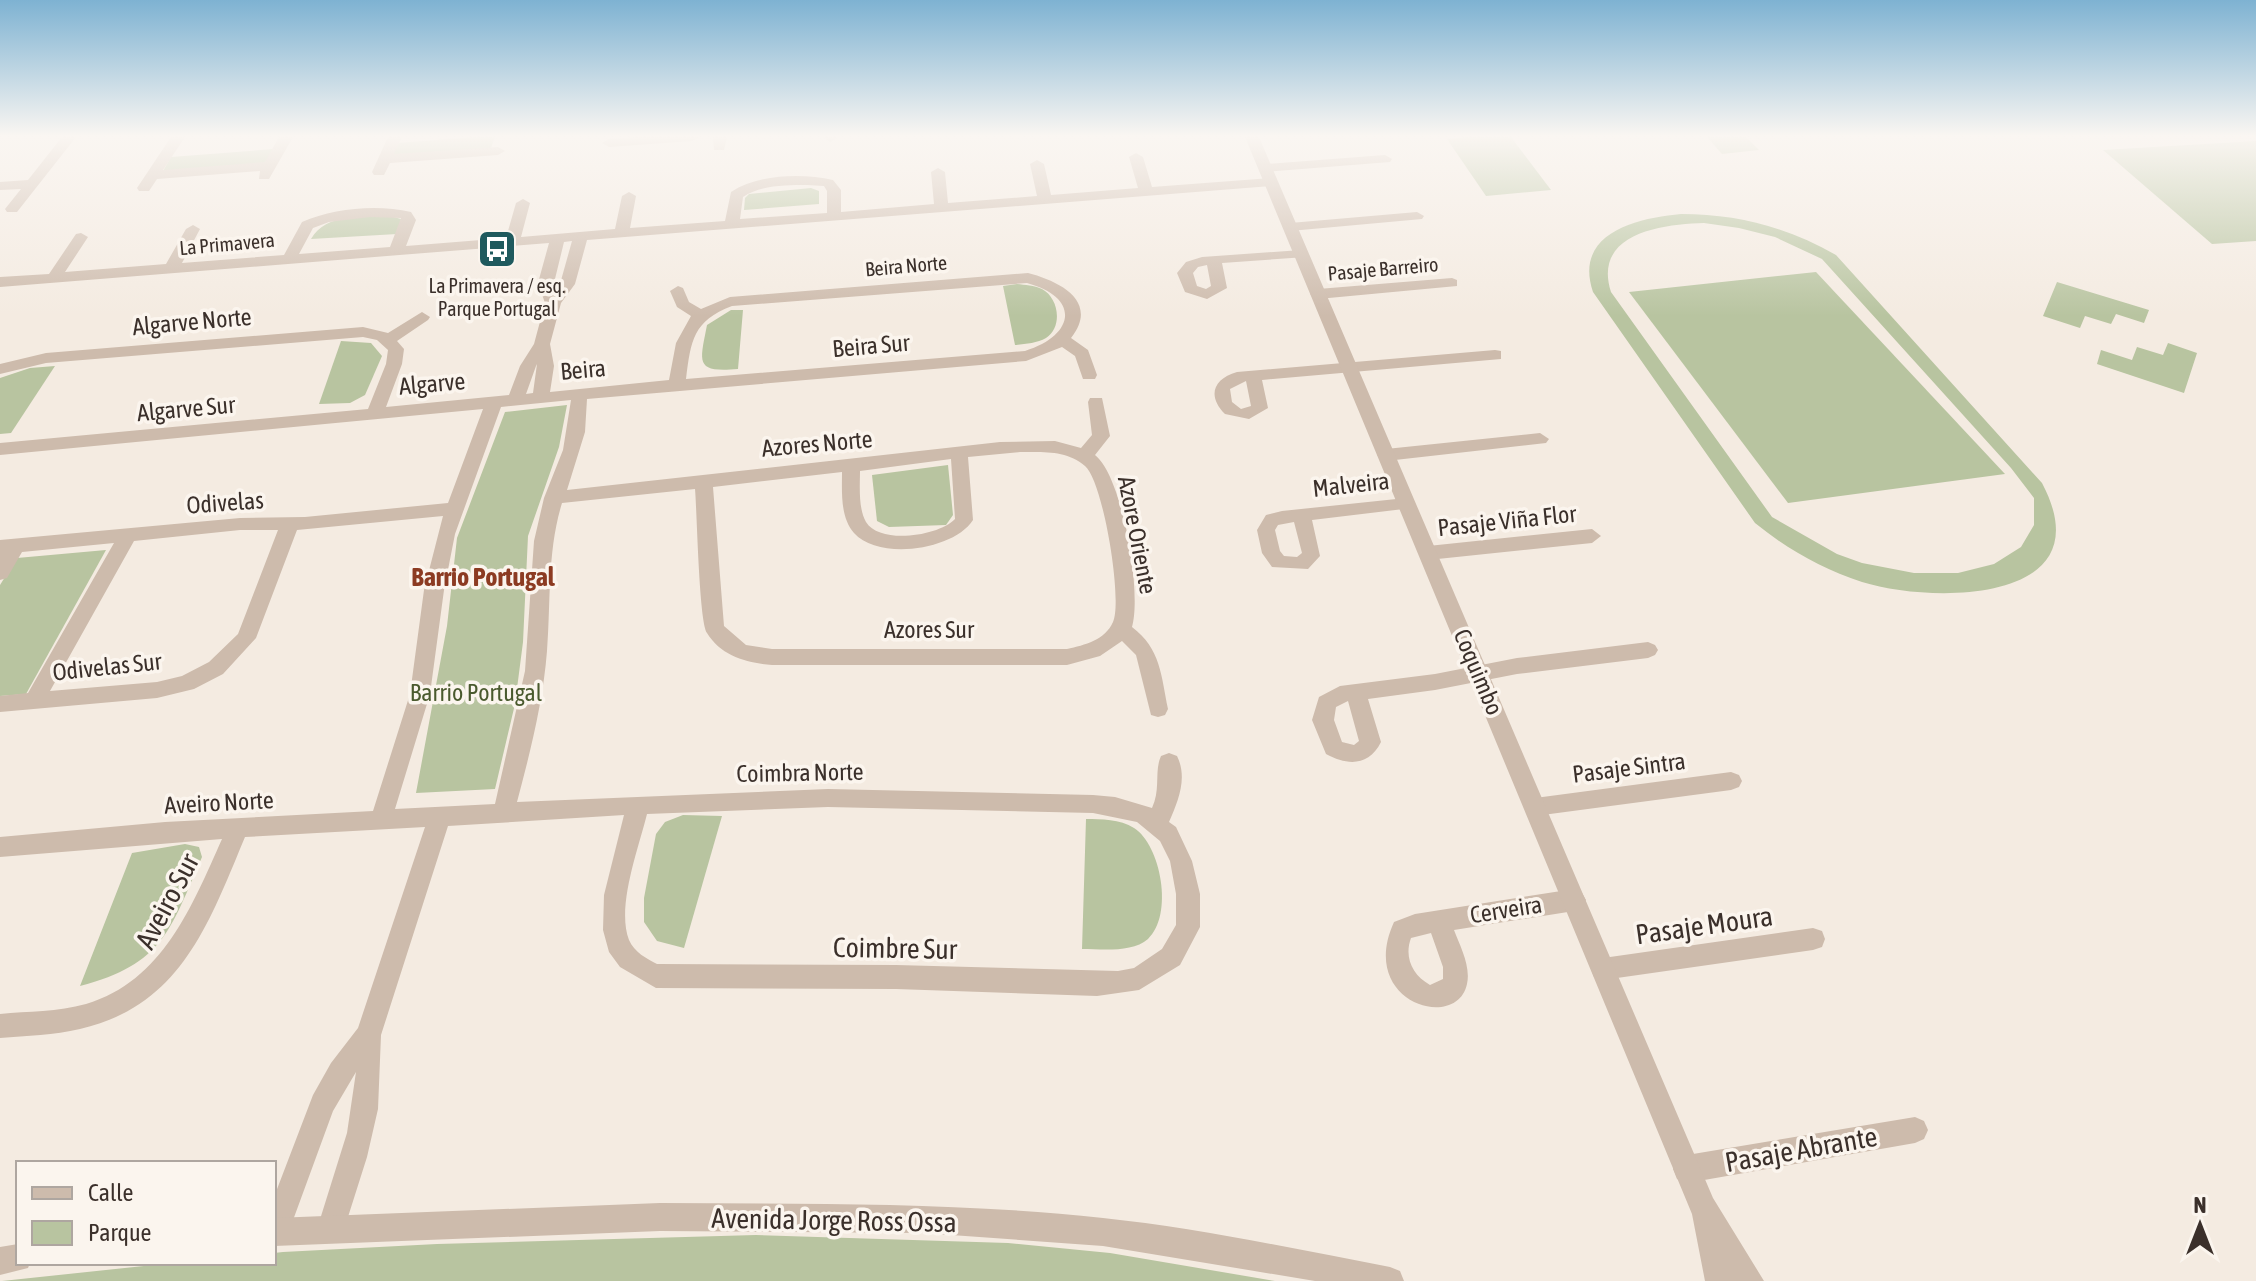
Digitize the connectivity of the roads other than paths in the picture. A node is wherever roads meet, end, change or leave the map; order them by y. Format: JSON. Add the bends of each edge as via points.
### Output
{"nodes":[{"id":1,"x":629,"y":196,"type":"dead end"},
{"id":2,"x":21,"y":197,"type":"edge"},
{"id":3,"x":736,"y":197,"type":"edge"},
{"id":4,"x":834,"y":197,"type":"edge"},
{"id":5,"x":940,"y":197,"type":"edge"},
{"id":6,"x":1044,"y":197,"type":"edge"},
{"id":7,"x":1086,"y":197,"type":"edge"},
{"id":8,"x":1277,"y":197,"type":"edge"},
{"id":9,"x":1045,"y":200,"type":"junction"},
{"id":10,"x":523,"y":203,"type":"dead end"},
{"id":11,"x":941,"y":208,"type":"junction"},
{"id":12,"x":12,"y":209,"type":"dead end"},
{"id":13,"x":834,"y":216,"type":"junction"},
{"id":14,"x":1417,"y":216,"type":"dead end"},
{"id":15,"x":732,"y":224,"type":"junction"},
{"id":16,"x":1290,"y":227,"type":"junction"},
{"id":17,"x":193,"y":229,"type":"dead end"},
{"id":18,"x":622,"y":233,"type":"junction"},
{"id":19,"x":581,"y":236,"type":"junction"},
{"id":20,"x":81,"y":237,"type":"dead end"},
{"id":21,"x":558,"y":238,"type":"junction"},
{"id":22,"x":512,"y":242,"type":"junction"},
{"id":23,"x":396,"y":251,"type":"junction"},
{"id":24,"x":1301,"y":254,"type":"junction"},
{"id":25,"x":289,"y":259,"type":"junction"},
{"id":26,"x":1214,"y":262,"type":"dead end"},
{"id":27,"x":171,"y":269,"type":"junction"},
{"id":28,"x":54,"y":278,"type":"junction"},
{"id":29,"x":0,"y":282,"type":"edge"},
{"id":30,"x":1452,"y":283,"type":"dead end"},
{"id":31,"x":678,"y":291,"type":"dead end"},
{"id":32,"x":1318,"y":294,"type":"junction"},
{"id":33,"x":553,"y":303,"type":"junction"},
{"id":34,"x":700,"y":315,"type":"junction"},
{"id":35,"x":422,"y":317,"type":"dead end"},
{"id":36,"x":388,"y":340,"type":"junction"},
{"id":37,"x":1064,"y":340,"type":"junction"},
{"id":38,"x":542,"y":344,"type":"junction"},
{"id":39,"x":1495,"y":355,"type":"dead end"},
{"id":40,"x":1349,"y":368,"type":"junction"},
{"id":41,"x":0,"y":369,"type":"edge"},
{"id":42,"x":1089,"y":375,"type":"dead end"},
{"id":43,"x":1253,"y":376,"type":"dead end"},
{"id":44,"x":677,"y":385,"type":"junction"},
{"id":45,"x":579,"y":394,"type":"junction"},
{"id":46,"x":541,"y":398,"type":"junction"},
{"id":47,"x":516,"y":400,"type":"junction"},
{"id":48,"x":494,"y":402,"type":"junction"},
{"id":49,"x":1096,"y":402,"type":"dead end"},
{"id":50,"x":375,"y":413,"type":"junction"},
{"id":51,"x":1540,"y":439,"type":"dead end"},
{"id":52,"x":0,"y":449,"type":"edge"},
{"id":53,"x":959,"y":454,"type":"junction"},
{"id":54,"x":1386,"y":455,"type":"junction"},
{"id":55,"x":1084,"y":456,"type":"junction"},
{"id":56,"x":851,"y":465,"type":"junction"},
{"id":57,"x":704,"y":484,"type":"junction"},
{"id":58,"x":553,"y":498,"type":"junction"},
{"id":59,"x":1406,"y":504,"type":"junction"},
{"id":60,"x":454,"y":509,"type":"junction"},
{"id":61,"x":1301,"y":515,"type":"dead end"},
{"id":62,"x":290,"y":524,"type":"junction"},
{"id":63,"x":128,"y":535,"type":"junction"},
{"id":64,"x":1592,"y":536,"type":"dead end"},
{"id":65,"x":8,"y":546,"type":"edge"},
{"id":66,"x":1428,"y":553,"type":"junction"},
{"id":67,"x":0,"y":573,"type":"edge"},
{"id":68,"x":1122,"y":630,"type":"junction"},
{"id":69,"x":1648,"y":650,"type":"dead end"},
{"id":70,"x":1478,"y":673,"type":"junction"},
{"id":71,"x":1356,"y":693,"type":"dead end"},
{"id":72,"x":34,"y":701,"type":"junction"},
{"id":73,"x":0,"y":704,"type":"edge"},
{"id":74,"x":1158,"y":709,"type":"dead end"},
{"id":75,"x":1169,"y":762,"type":"dead end"},
{"id":76,"x":1731,"y":781,"type":"dead end"},
{"id":77,"x":638,"y":806,"type":"junction"},
{"id":78,"x":1535,"y":807,"type":"junction"},
{"id":79,"x":504,"y":811,"type":"junction"},
{"id":80,"x":440,"y":816,"type":"junction"},
{"id":81,"x":381,"y":820,"type":"junction"},
{"id":82,"x":1157,"y":823,"type":"junction"},
{"id":83,"x":237,"y":829,"type":"junction"},
{"id":84,"x":0,"y":847,"type":"edge"},
{"id":85,"x":1574,"y":900,"type":"junction"},
{"id":86,"x":1439,"y":921,"type":"dead end"},
{"id":87,"x":1813,"y":939,"type":"dead end"},
{"id":88,"x":1603,"y":969,"type":"junction"},
{"id":89,"x":0,"y":1026,"type":"edge"},
{"id":90,"x":368,"y":1035,"type":"junction"},
{"id":91,"x":1915,"y":1130,"type":"dead end"},
{"id":92,"x":1687,"y":1169,"type":"junction"},
{"id":93,"x":1703,"y":1208,"type":"junction"},
{"id":94,"x":276,"y":1229,"type":"edge"},
{"id":95,"x":331,"y":1229,"type":"junction"},
{"id":96,"x":276,"y":1232,"type":"edge"},
{"id":97,"x":1390,"y":1281,"type":"edge"},
{"id":98,"x":1719,"y":1281,"type":"edge"},
{"id":99,"x":1750,"y":1281,"type":"edge"}],
"edges":[{"from":1,"to":18,"type":"street"},
{"from":2,"to":12,"type":"street"},
{"from":3,"to":15,"type":"street"},
{"from":4,"to":13,"type":"street"},
{"from":5,"to":11,"type":"street"},
{"from":6,"to":9,"type":"street"},
{"from":7,"to":9,"type":"street","name":"La Primavera"},
{"from":8,"to":16,"type":"street","name":"Coquimbo"},
{"from":9,"to":11,"type":"street","name":"La Primavera"},
{"from":10,"to":22,"type":"street"},
{"from":11,"to":13,"type":"street","name":"La Primavera"},
{"from":13,"to":15,"type":"street","name":"La Primavera"},
{"from":14,"to":16,"type":"street"},
{"from":15,"to":18,"type":"street","name":"La Primavera"},
{"from":16,"to":24,"type":"street","name":"Coquimbo"},
{"from":17,"to":27,"type":"street"},
{"from":18,"to":19,"type":"street","name":"La Primavera"},
{"from":19,"to":21,"type":"street","name":"La Primavera"},
{"from":19,"to":33,"type":"street","via":[[567,284]]},
{"from":20,"to":28,"type":"street"},
{"from":21,"to":22,"type":"street","name":"La Primavera"},
{"from":21,"to":33,"type":"street","via":[[546,283]]},
{"from":22,"to":23,"type":"street","name":"La Primavera"},
{"from":23,"to":25,"type":"street","name":"La Primavera"},
{"from":23,"to":25,"type":"street","via":[[409,220],[406,215],[329,217],[307,225]]},
{"from":24,"to":26,"type":"street"},
{"from":24,"to":32,"type":"street","name":"Coquimbo"},
{"from":25,"to":27,"type":"street","name":"La Primavera"},
{"from":27,"to":28,"type":"street","name":"La Primavera"},
{"from":28,"to":29,"type":"street","name":"La Primavera"},
{"from":30,"to":32,"type":"street","name":"Pasaje Barreiro"},
{"from":31,"to":34,"type":"street","via":[[682,304]]},
{"from":32,"to":40,"type":"street","name":"Coquimbo"},
{"from":33,"to":38,"type":"street"},
{"from":34,"to":37,"type":"street","name":"Beira Norte","via":[[742,300],[1028,278],[1055,286],[1067,298],[1073,320]]},
{"from":34,"to":44,"type":"street","via":[[686,332]]},
{"from":35,"to":36,"type":"street"},
{"from":36,"to":41,"type":"street","name":"Algarve Norte","via":[[351,333],[34,359]]},
{"from":36,"to":50,"type":"street","via":[[396,356]]},
{"from":37,"to":42,"type":"street","via":[[1082,354]]},
{"from":37,"to":44,"type":"street","name":"Beira Sur","via":[[1026,356]]},
{"from":38,"to":46,"type":"street","via":[[546,366]]},
{"from":38,"to":47,"type":"street"},
{"from":39,"to":40,"type":"street"},
{"from":40,"to":43,"type":"street"},
{"from":40,"to":54,"type":"street","name":"Coquimbo"},
{"from":44,"to":45,"type":"street","name":"Beira"},
{"from":45,"to":46,"type":"street","name":"Beira"},
{"from":45,"to":58,"type":"street","via":[[578,429]]},
{"from":46,"to":47,"type":"street","name":"Beira"},
{"from":47,"to":48,"type":"street","name":"Beira"},
{"from":48,"to":50,"type":"street","name":"Algarve"},
{"from":48,"to":60,"type":"street"},
{"from":49,"to":55,"type":"street","via":[[1101,436]]},
{"from":50,"to":52,"type":"street","name":"Algarve Sur"},
{"from":51,"to":54,"type":"street"},
{"from":53,"to":55,"type":"street","name":"Azores Norte","via":[[1053,447]]},
{"from":53,"to":56,"type":"street","name":"Azores Norte"},
{"from":53,"to":56,"type":"street","via":[[964,520],[950,535],[932,540],[882,539],[863,531],[856,520]]},
{"from":54,"to":59,"type":"street","name":"Coquimbo"},
{"from":55,"to":68,"type":"street","name":"Azore Oriente","via":[[1105,484],[1129,599]]},
{"from":56,"to":57,"type":"street","name":"Azores Norte","via":[[749,474]]},
{"from":57,"to":58,"type":"street","name":"Azores Norte"},
{"from":57,"to":68,"type":"street","name":"Azores Sur","via":[[714,628],[730,646],[756,656],[1067,657],[1096,650]]},
{"from":58,"to":79,"type":"street","via":[[539,575],[530,699]]},
{"from":59,"to":61,"type":"street","name":"Malveira"},
{"from":59,"to":66,"type":"street","name":"Coquimbo"},
{"from":60,"to":62,"type":"street","name":"Odivelas"},
{"from":60,"to":81,"type":"street","via":[[439,560],[420,694]]},
{"from":62,"to":63,"type":"street","name":"Odivelas"},
{"from":62,"to":72,"type":"street","name":"Odivelas Sur","via":[[246,638],[216,668],[157,690]]},
{"from":63,"to":65,"type":"street","name":"Odivelas"},
{"from":63,"to":72,"type":"street"},
{"from":64,"to":66,"type":"street","name":"Pasaje Viña Flor"},
{"from":65,"to":67,"type":"street"},
{"from":66,"to":70,"type":"street","name":"Coquimbo"},
{"from":68,"to":74,"type":"street","via":[[1146,655]]},
{"from":69,"to":70,"type":"street"},
{"from":70,"to":71,"type":"street"},
{"from":70,"to":78,"type":"street","name":"Coquimbo"},
{"from":72,"to":73,"type":"street","name":"Odivelas Sur"},
{"from":75,"to":82,"type":"street","via":[[1170,793]]},
{"from":76,"to":78,"type":"street","name":"Pasaje Sintra"},
{"from":77,"to":79,"type":"street","name":"Coimbra Norte"},
{"from":77,"to":82,"type":"street","name":"Coimbra Norte","via":[[828,798],[1018,801],[1115,806]]},
{"from":77,"to":82,"type":"street","name":"Coimbre Sur","via":[[614,927],[626,957],[656,976],[672,978],[896,977],[1097,984],[1139,978],[1171,957],[1188,927],[1181,861]]},
{"from":78,"to":85,"type":"street","name":"Coquimbo"},
{"from":79,"to":80,"type":"street","name":"Coimbra Norte"},
{"from":80,"to":81,"type":"street","name":"Aveiro Norte"},
{"from":80,"to":90,"type":"street"},
{"from":81,"to":83,"type":"street","name":"Aveiro Norte"},
{"from":83,"to":84,"type":"street","name":"Aveiro Norte"},
{"from":83,"to":89,"type":"street","name":"Aveiro Sur","via":[[182,949],[145,988],[84,1017]]},
{"from":85,"to":86,"type":"street","name":"Cerveira"},
{"from":85,"to":88,"type":"street","name":"Coquimbo"},
{"from":87,"to":88,"type":"street","name":"Pasaje Moura"},
{"from":88,"to":92,"type":"street","name":"Coquimbo"},
{"from":90,"to":94,"type":"street","via":[[322,1104]]},
{"from":90,"to":95,"type":"street","via":[[370,1094]]},
{"from":91,"to":92,"type":"street","name":"Pasaje Abrante"},
{"from":92,"to":93,"type":"street","name":"Coquimbo"},
{"from":93,"to":98,"type":"street","name":"Coquimbo"},
{"from":93,"to":99,"type":"street","name":"Coquimbo"},
{"from":95,"to":96,"type":"street","name":"Avenida Jorge Ross Ossa"},
{"from":95,"to":97,"type":"street","name":"Avenida Jorge Ross Ossa","via":[[660,1217],[923,1219],[1103,1232]]}]}
